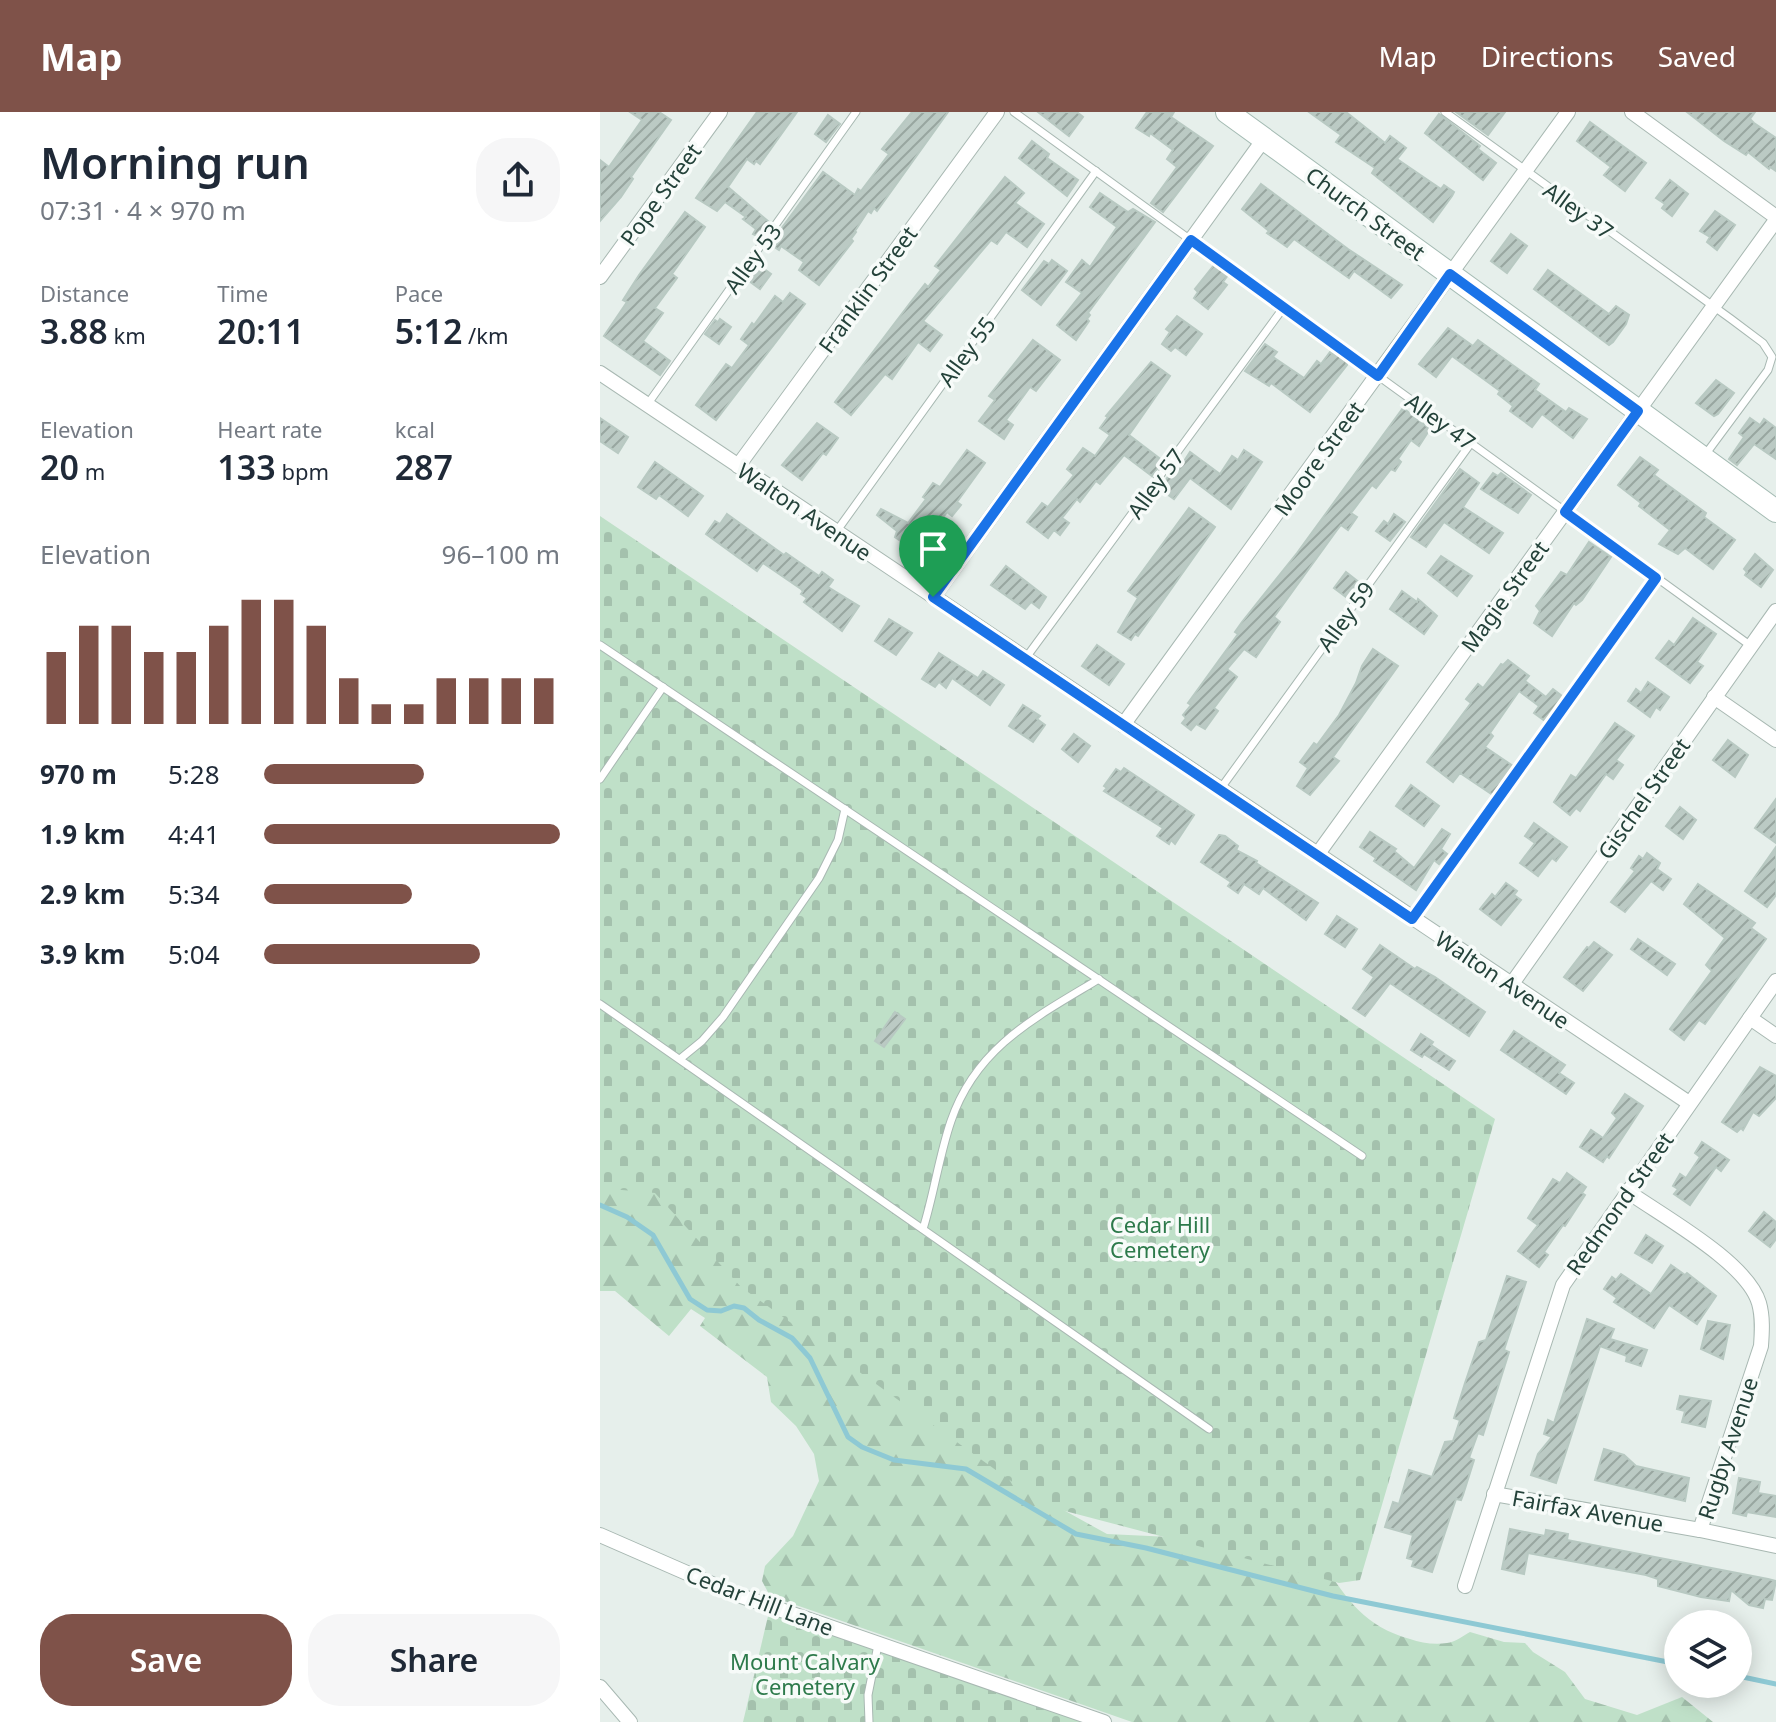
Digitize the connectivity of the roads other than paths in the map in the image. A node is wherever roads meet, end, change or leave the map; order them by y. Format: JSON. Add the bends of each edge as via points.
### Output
{"nodes":[{"id":1,"x":720,"y":112,"type":"edge"},
{"id":2,"x":856,"y":112,"type":"edge"},
{"id":3,"x":997,"y":112,"type":"edge"},
{"id":4,"x":1014,"y":112,"type":"edge"},
{"id":5,"x":1227,"y":112,"type":"edge"},
{"id":6,"x":1445,"y":112,"type":"edge"},
{"id":7,"x":1568,"y":112,"type":"edge"},
{"id":8,"x":1632,"y":112,"type":"edge"},
{"id":9,"x":1264,"y":139,"type":"junction"},
{"id":10,"x":1525,"y":170,"type":"junction"},
{"id":11,"x":1096,"y":171,"type":"junction"},
{"id":12,"x":1776,"y":219,"type":"edge"},
{"id":13,"x":1191,"y":240,"type":"junction"},
{"id":14,"x":1450,"y":274,"type":"junction"},
{"id":15,"x":600,"y":277,"type":"edge"},
{"id":16,"x":1284,"y":307,"type":"junction"},
{"id":17,"x":1713,"y":307,"type":"junction"},
{"id":18,"x":600,"y":373,"type":"edge"},
{"id":19,"x":1378,"y":376,"type":"junction"},
{"id":20,"x":647,"y":405,"type":"junction"},
{"id":21,"x":1638,"y":411,"type":"junction"},
{"id":22,"x":1471,"y":443,"type":"junction"},
{"id":23,"x":1703,"y":458,"type":"junction"},
{"id":24,"x":738,"y":466,"type":"junction"},
{"id":25,"x":1776,"y":511,"type":"edge"},
{"id":26,"x":1565,"y":512,"type":"junction"},
{"id":27,"x":836,"y":532,"type":"junction"},
{"id":28,"x":1656,"y":578,"type":"junction"},
{"id":29,"x":933,"y":597,"type":"junction"},
{"id":30,"x":1776,"y":611,"type":"edge"},
{"id":31,"x":600,"y":645,"type":"edge"},
{"id":32,"x":1751,"y":646,"type":"junction"},
{"id":33,"x":1025,"y":659,"type":"junction"},
{"id":34,"x":663,"y":687,"type":"junction"},
{"id":35,"x":1714,"y":697,"type":"junction"},
{"id":36,"x":1123,"y":725,"type":"junction"},
{"id":37,"x":1776,"y":740,"type":"edge"},
{"id":38,"x":600,"y":779,"type":"edge"},
{"id":39,"x":1219,"y":789,"type":"junction"},
{"id":40,"x":845,"y":809,"type":"junction"},
{"id":41,"x":1317,"y":855,"type":"junction"},
{"id":42,"x":1412,"y":919,"type":"junction"},
{"id":43,"x":1099,"y":979,"type":"junction"},
{"id":44,"x":1776,"y":981,"type":"edge"},
{"id":45,"x":1511,"y":985,"type":"junction"},
{"id":46,"x":600,"y":1004,"type":"edge"},
{"id":47,"x":1750,"y":1018,"type":"junction"},
{"id":48,"x":1776,"y":1036,"type":"edge"},
{"id":49,"x":680,"y":1059,"type":"junction"},
{"id":50,"x":1689,"y":1103,"type":"junction"},
{"id":51,"x":1362,"y":1156,"type":"dead end"},
{"id":52,"x":1627,"y":1191,"type":"junction"},
{"id":53,"x":923,"y":1229,"type":"junction"},
{"id":54,"x":1209,"y":1429,"type":"dead end"},
{"id":55,"x":1494,"y":1494,"type":"junction"},
{"id":56,"x":1700,"y":1530,"type":"junction"},
{"id":57,"x":600,"y":1535,"type":"edge"},
{"id":58,"x":1776,"y":1546,"type":"edge"},
{"id":59,"x":1465,"y":1586,"type":"dead end"},
{"id":60,"x":878,"y":1645,"type":"junction"},
{"id":61,"x":600,"y":1687,"type":"edge"},
{"id":62,"x":630,"y":1722,"type":"edge"},
{"id":63,"x":869,"y":1722,"type":"edge"},
{"id":64,"x":1104,"y":1722,"type":"edge"}],
"edges":[{"from":1,"to":15,"type":"street","name":"Pope Street"},
{"from":2,"to":20,"type":"lane","name":"Alley 53"},
{"from":3,"to":24,"type":"street","name":"Franklin Street"},
{"from":4,"to":11,"type":"lane","name":"Alley 47"},
{"from":5,"to":9,"type":"main road","name":"Church Street"},
{"from":6,"to":10,"type":"lane","name":"Alley 37"},
{"from":7,"to":10,"type":"street","name":"Moore Street"},
{"from":8,"to":12,"type":"street"},
{"from":9,"to":13,"type":"street"},
{"from":9,"to":14,"type":"main road","name":"Church Street"},
{"from":10,"to":14,"type":"street","name":"Moore Street"},
{"from":10,"to":17,"type":"lane","name":"Alley 37"},
{"from":11,"to":13,"type":"lane","name":"Alley 47"},
{"from":11,"to":27,"type":"lane","name":"Alley 55"},
{"from":12,"to":17,"type":"street","name":"Magie Street"},
{"from":13,"to":16,"type":"lane","name":"Alley 47"},
{"from":13,"to":29,"type":"street"},
{"from":14,"to":19,"type":"street","name":"Moore Street"},
{"from":14,"to":21,"type":"main road","name":"Church Street"},
{"from":16,"to":19,"type":"lane","name":"Alley 47"},
{"from":16,"to":33,"type":"lane","name":"Alley 57"},
{"from":17,"to":21,"type":"street","name":"Magie Street"},
{"from":17,"to":23,"type":"lane","name":"Alley 37","via":[[1763,343],[1772,363]]},
{"from":18,"to":20,"type":"street","name":"Walton Avenue"},
{"from":19,"to":22,"type":"lane","name":"Alley 47"},
{"from":19,"to":36,"type":"street","name":"Moore Street"},
{"from":20,"to":24,"type":"street","name":"Walton Avenue"},
{"from":21,"to":23,"type":"main road","name":"Church Street"},
{"from":21,"to":26,"type":"street","name":"Magie Street"},
{"from":22,"to":26,"type":"lane","name":"Alley 47"},
{"from":22,"to":39,"type":"lane","name":"Alley 59"},
{"from":23,"to":25,"type":"main road","name":"Church Street"},
{"from":24,"to":27,"type":"street","name":"Walton Avenue"},
{"from":26,"to":28,"type":"lane","name":"Alley 47"},
{"from":26,"to":41,"type":"street","name":"Magie Street"},
{"from":27,"to":29,"type":"street","name":"Walton Avenue"},
{"from":28,"to":32,"type":"lane","name":"Alley 47"},
{"from":28,"to":42,"type":"lane"},
{"from":29,"to":33,"type":"street","name":"Walton Avenue"},
{"from":30,"to":32,"type":"street","name":"Gischel Street"},
{"from":31,"to":34,"type":"lane"},
{"from":32,"to":35,"type":"street","name":"Gischel Street"},
{"from":33,"to":36,"type":"street","name":"Walton Avenue"},
{"from":34,"to":38,"type":"lane"},
{"from":34,"to":40,"type":"lane"},
{"from":35,"to":37,"type":"street"},
{"from":35,"to":45,"type":"street","name":"Gischel Street"},
{"from":36,"to":39,"type":"street","name":"Walton Avenue"},
{"from":39,"to":41,"type":"street","name":"Walton Avenue"},
{"from":40,"to":43,"type":"lane"},
{"from":40,"to":49,"type":"lane","via":[[838,840],[819,878],[723,1017]]},
{"from":41,"to":42,"type":"street","name":"Walton Avenue"},
{"from":42,"to":45,"type":"street","name":"Walton Avenue"},
{"from":43,"to":51,"type":"lane"},
{"from":43,"to":53,"type":"lane","via":[[1016,1030],[974,1075],[951,1121]]},
{"from":44,"to":47,"type":"street","name":"Redmond Street"},
{"from":45,"to":50,"type":"street","name":"Walton Avenue"},
{"from":46,"to":49,"type":"lane"},
{"from":47,"to":48,"type":"street"},
{"from":47,"to":50,"type":"street","name":"Redmond Street"},
{"from":49,"to":53,"type":"lane"},
{"from":50,"to":52,"type":"street","name":"Redmond Street"},
{"from":52,"to":55,"type":"street","name":"Redmond Street","via":[[1563,1285]]},
{"from":52,"to":56,"type":"street","name":"Rugby Avenue","via":[[1737,1268],[1759,1302],[1761,1346]]},
{"from":53,"to":54,"type":"lane"},
{"from":55,"to":56,"type":"street","name":"Fairfax Avenue"},
{"from":55,"to":59,"type":"street","name":"Redmond Street"},
{"from":56,"to":58,"type":"street","name":"Fairfax Avenue"},
{"from":57,"to":60,"type":"street","name":"Cedar Hill Lane","via":[[735,1594]]},
{"from":60,"to":63,"type":"lane","via":[[868,1695]]},
{"from":60,"to":64,"type":"street","name":"Cedar Hill Lane"},
{"from":61,"to":62,"type":"street"}]}
